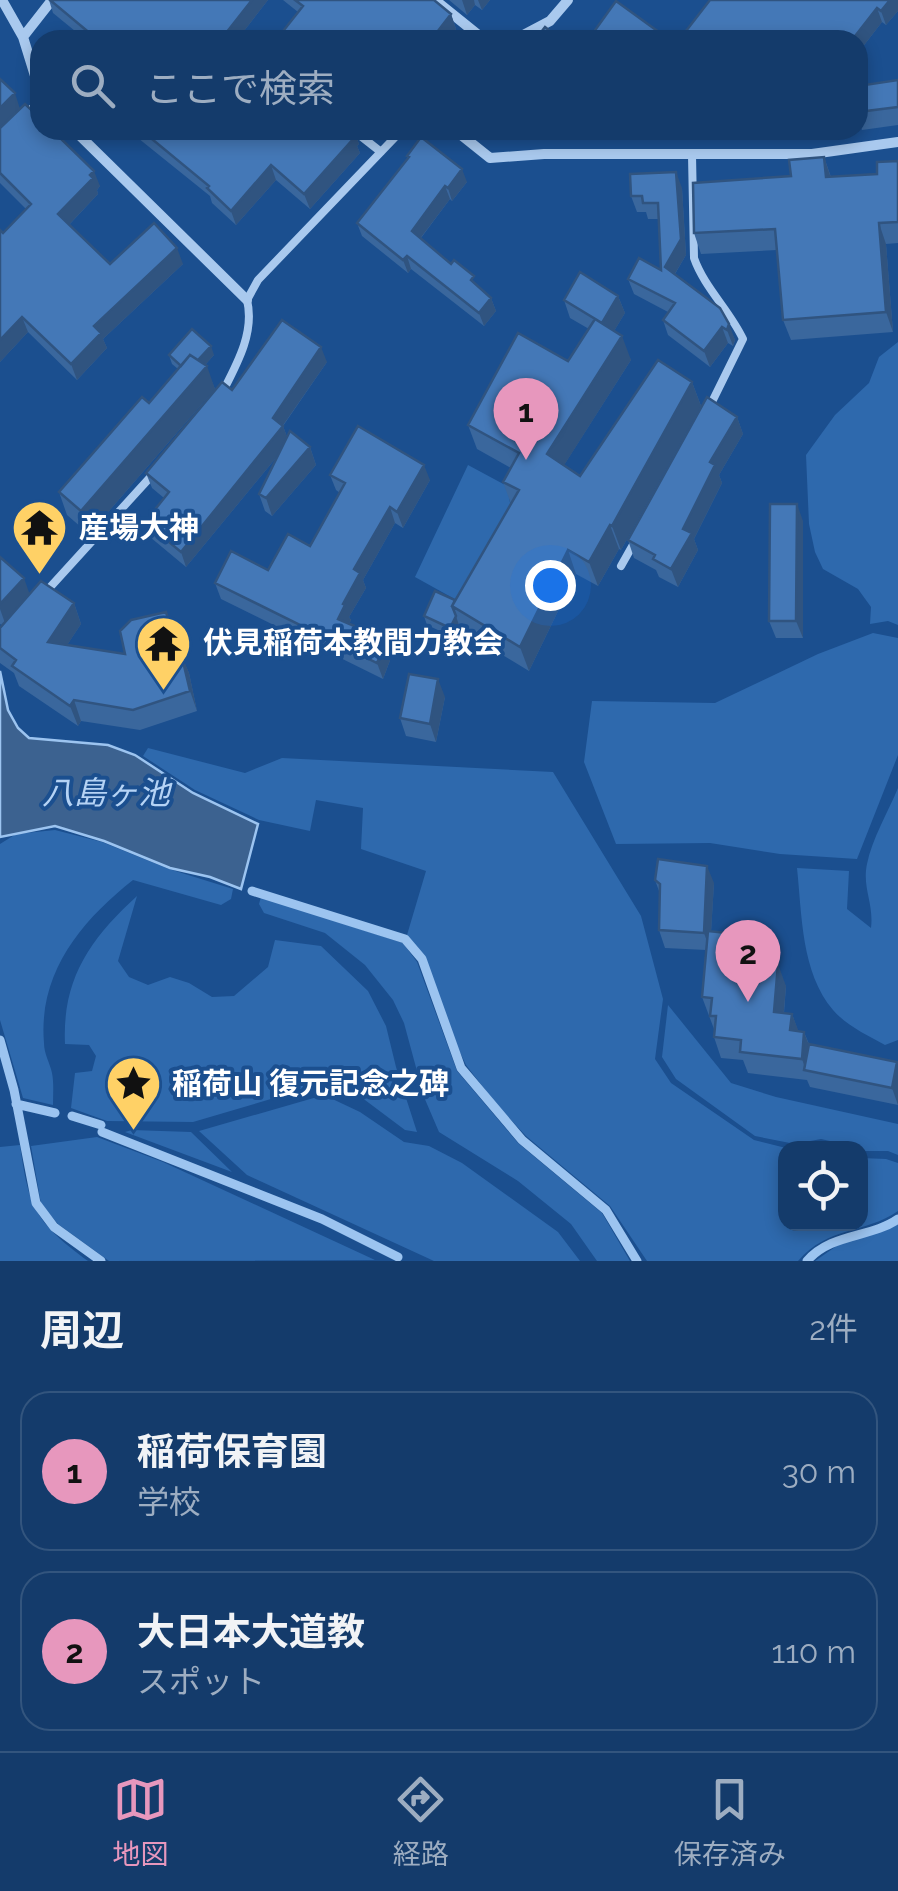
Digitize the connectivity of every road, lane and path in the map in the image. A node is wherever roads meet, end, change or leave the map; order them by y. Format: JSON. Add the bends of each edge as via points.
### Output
{"nodes":[{"id":1,"x":2,"y":0,"type":"edge"},
{"id":2,"x":52,"y":0,"type":"edge"},
{"id":3,"x":435,"y":0,"type":"edge"},
{"id":4,"x":568,"y":0,"type":"edge"},
{"id":5,"x":471,"y":30,"type":"edge"},
{"id":6,"x":532,"y":30,"type":"edge"},
{"id":7,"x":23,"y":37,"type":"junction"},
{"id":8,"x":30,"y":60,"type":"edge"},
{"id":9,"x":30,"y":110,"type":"edge"},
{"id":10,"x":13,"y":126,"type":"edge"},
{"id":11,"x":84,"y":140,"type":"edge"},
{"id":12,"x":366,"y":140,"type":"edge"},
{"id":13,"x":392,"y":140,"type":"edge"},
{"id":14,"x":468,"y":140,"type":"edge"},
{"id":15,"x":898,"y":142,"type":"edge"},
{"id":16,"x":381,"y":152,"type":"junction"},
{"id":17,"x":692,"y":155,"type":"junction"},
{"id":18,"x":246,"y":300,"type":"junction"},
{"id":19,"x":211,"y":406,"type":"edge"},
{"id":20,"x":708,"y":410,"type":"edge"},
{"id":21,"x":162,"y":465,"type":"edge"},
{"id":22,"x":640,"y":532,"type":"edge"},
{"id":23,"x":621,"y":566,"type":"dead end"},
{"id":24,"x":32,"y":608,"type":"edge"}],
"edges":[{"from":1,"to":7,"type":"street"},
{"from":2,"to":7,"type":"street"},
{"from":3,"to":5,"type":"street"},
{"from":4,"to":6,"type":"street"},
{"from":7,"to":8,"type":"street"},
{"from":9,"to":10,"type":"lane"},
{"from":11,"to":18,"type":"street"},
{"from":12,"to":16,"type":"lane"},
{"from":13,"to":16,"type":"lane"},
{"from":14,"to":17,"type":"street","via":[[490,158]]},
{"from":15,"to":17,"type":"street","via":[[812,154]]},
{"from":16,"to":18,"type":"lane"},
{"from":17,"to":20,"type":"lane","via":[[694,258],[744,339]]},
{"from":18,"to":19,"type":"lane","via":[[252,318],[243,350]]},
{"from":21,"to":24,"type":"lane"},
{"from":22,"to":23,"type":"lane"}]}
